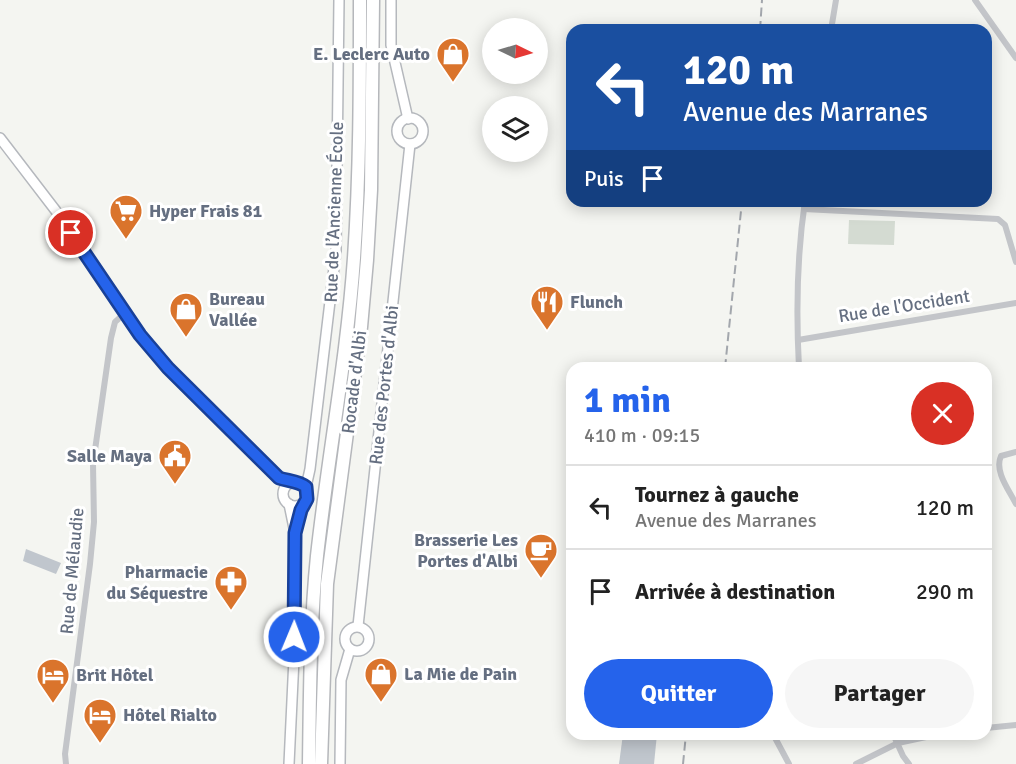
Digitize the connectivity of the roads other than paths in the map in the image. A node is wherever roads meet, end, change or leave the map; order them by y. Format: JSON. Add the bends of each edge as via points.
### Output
{"nodes":[{"id":1,"x":339,"y":0,"type":"edge"},
{"id":2,"x":360,"y":0,"type":"edge"},
{"id":3,"x":373,"y":0,"type":"edge"},
{"id":4,"x":391,"y":0,"type":"edge"},
{"id":5,"x":836,"y":0,"type":"edge"},
{"id":6,"x":975,"y":0,"type":"edge"},
{"id":7,"x":832,"y":24,"type":"edge"},
{"id":8,"x":992,"y":24,"type":"edge"},
{"id":9,"x":992,"y":24,"type":"edge"},
{"id":10,"x":1016,"y":58,"type":"edge"},
{"id":11,"x":408,"y":119,"type":"junction"},
{"id":12,"x":0,"y":138,"type":"edge"},
{"id":13,"x":410,"y":144,"type":"junction"},
{"id":14,"x":804,"y":209,"type":"joint"},
{"id":15,"x":1016,"y":262,"type":"edge"},
{"id":16,"x":1016,"y":303,"type":"edge"},
{"id":17,"x":125,"y":314,"type":"junction"},
{"id":18,"x":798,"y":339,"type":"junction"},
{"id":19,"x":799,"y":362,"type":"edge"},
{"id":20,"x":1016,"y":452,"type":"edge"},
{"id":21,"x":310,"y":459,"type":"junction"},
{"id":22,"x":279,"y":478,"type":"junction"},
{"id":23,"x":293,"y":482,"type":"junction"},
{"id":24,"x":306,"y":487,"type":"junction"},
{"id":25,"x":284,"y":491,"type":"junction"},
{"id":26,"x":305,"y":502,"type":"junction"},
{"id":27,"x":289,"y":504,"type":"junction"},
{"id":28,"x":1016,"y":504,"type":"edge"},
{"id":29,"x":295,"y":533,"type":"junction"},
{"id":30,"x":327,"y":584,"type":"junction"},
{"id":31,"x":358,"y":627,"type":"junction"},
{"id":32,"x":350,"y":649,"type":"junction"},
{"id":33,"x":1016,"y":725,"type":"edge"},
{"id":34,"x":992,"y":727,"type":"edge"},
{"id":35,"x":776,"y":740,"type":"edge"},
{"id":36,"x":896,"y":740,"type":"edge"},
{"id":37,"x":912,"y":740,"type":"edge"},
{"id":38,"x":898,"y":743,"type":"junction"},
{"id":39,"x":66,"y":764,"type":"edge"},
{"id":40,"x":290,"y":764,"type":"edge"},
{"id":41,"x":309,"y":764,"type":"edge"},
{"id":42,"x":321,"y":764,"type":"edge"},
{"id":43,"x":326,"y":764,"type":"edge"},
{"id":44,"x":340,"y":764,"type":"edge"},
{"id":45,"x":789,"y":764,"type":"edge"},
{"id":46,"x":856,"y":764,"type":"edge"},
{"id":47,"x":909,"y":764,"type":"edge"}],
"edges":[{"from":1,"to":21,"type":"street","name":"Rue de l’Ancienne École","via":[[336,251]]},
{"from":2,"to":41,"type":"highway","name":"Rocade d'Albi","via":[[354,259],[317,555]]},
{"from":3,"to":30,"type":"highway","name":"Rocade d'Albi","via":[[367,260]]},
{"from":4,"to":11,"type":"street","via":[[392,51]]},
{"from":5,"to":7,"type":"street"},
{"from":6,"to":9,"type":"street"},
{"from":8,"to":10,"type":"street"},
{"from":11,"to":13,"type":"street","via":[[399,124],[398,133],[402,141]]},
{"from":11,"to":13,"type":"street","via":[[418,120],[423,131],[419,140]]},
{"from":12,"to":17,"type":"street","via":[[56,211]]},
{"from":13,"to":31,"type":"street","name":"Rue des Portes d'Albi"},
{"from":14,"to":15,"type":"street","via":[[998,219],[1005,225]]},
{"from":14,"to":18,"type":"street"},
{"from":16,"to":18,"type":"street","name":"Rue de l'Occident"},
{"from":17,"to":22,"type":"street","via":[[168,368]]},
{"from":17,"to":39,"type":"street","name":"Rue de Mélaudie","via":[[115,322],[111,338],[93,464],[94,522]]},
{"from":18,"to":19,"type":"street"},
{"from":20,"to":28,"type":"street","via":[[1001,456],[998,462]]},
{"from":21,"to":23,"type":"street"},
{"from":21,"to":24,"type":"street","name":"Rue de l’Ancienne École"},
{"from":22,"to":23,"type":"street"},
{"from":22,"to":25,"type":"street"},
{"from":23,"to":24,"type":"street"},
{"from":23,"to":25,"type":"street"},
{"from":24,"to":26,"type":"street"},
{"from":25,"to":27,"type":"street"},
{"from":26,"to":27,"type":"street"},
{"from":26,"to":29,"type":"street"},
{"from":27,"to":29,"type":"street"},
{"from":29,"to":40,"type":"street"},
{"from":30,"to":42,"type":"highway","name":"Rocade d'Albi"},
{"from":30,"to":43,"type":"highway"},
{"from":31,"to":32,"type":"street","via":[[346,634],[345,642]]},
{"from":31,"to":32,"type":"street","via":[[368,632],[369,644],[361,651]]},
{"from":32,"to":44,"type":"street","via":[[341,680]]},
{"from":33,"to":34,"type":"street"},
{"from":35,"to":45,"type":"street"},
{"from":36,"to":38,"type":"street"},
{"from":37,"to":38,"type":"street"},
{"from":38,"to":46,"type":"street"},
{"from":38,"to":47,"type":"street"}]}
